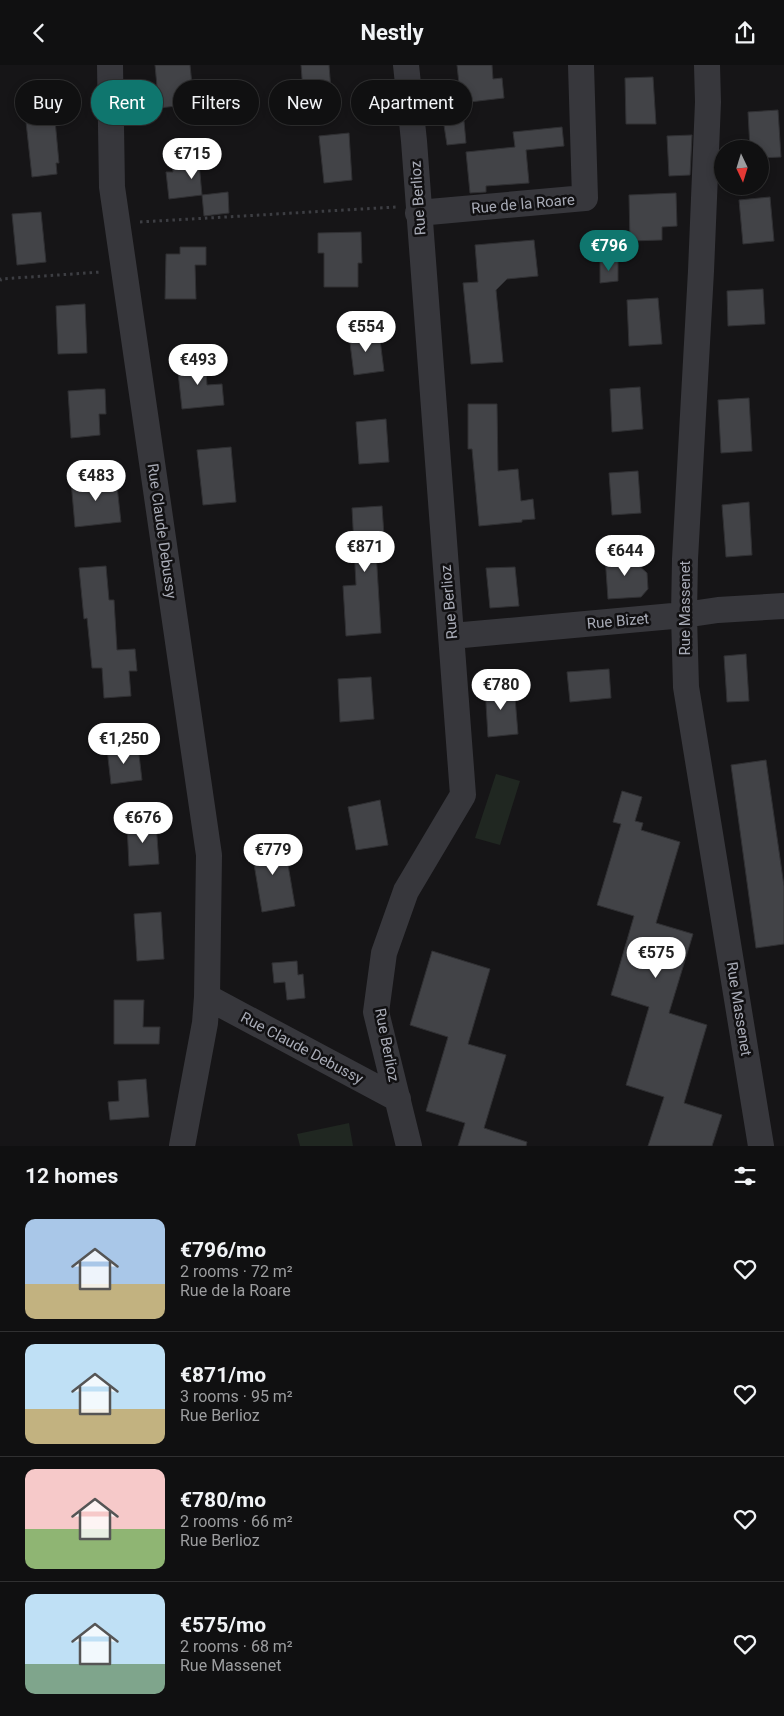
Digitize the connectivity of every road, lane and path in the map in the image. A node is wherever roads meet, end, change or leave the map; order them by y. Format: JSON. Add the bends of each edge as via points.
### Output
{"nodes":[{"id":1,"x":110,"y":65,"type":"edge"},
{"id":2,"x":406,"y":65,"type":"edge"},
{"id":3,"x":581,"y":65,"type":"edge"},
{"id":4,"x":707,"y":65,"type":"edge"},
{"id":5,"x":418,"y":210,"type":"junction"},
{"id":6,"x":117,"y":223,"type":"junction"},
{"id":7,"x":124,"y":270,"type":"junction"},
{"id":8,"x":0,"y":281,"type":"edge"},
{"id":9,"x":784,"y":606,"type":"edge"},
{"id":10,"x":684,"y":615,"type":"junction"},
{"id":11,"x":452,"y":637,"type":"junction"},
{"id":12,"x":207,"y":997,"type":"junction"},
{"id":13,"x":398,"y":1099,"type":"junction"},
{"id":14,"x":182,"y":1146,"type":"edge"},
{"id":15,"x":409,"y":1146,"type":"edge"},
{"id":16,"x":761,"y":1146,"type":"edge"}],
"edges":[{"from":1,"to":6,"type":"street","name":"Rue Claude Debussy","via":[[112,187]]},
{"from":2,"to":5,"type":"street","name":"Rue Berlioz"},
{"from":3,"to":5,"type":"street","name":"Rue de la Roare","via":[[584,198]]},
{"from":4,"to":10,"type":"street","name":"Rue Massenet","via":[[702,271]]},
{"from":5,"to":6,"type":"path"},
{"from":5,"to":11,"type":"street","name":"Rue Berlioz"},
{"from":6,"to":7,"type":"street","name":"Rue Claude Debussy"},
{"from":7,"to":8,"type":"path"},
{"from":7,"to":12,"type":"street","name":"Rue Claude Debussy","via":[[209,855]]},
{"from":9,"to":10,"type":"street","name":"Rue Bizet"},
{"from":10,"to":11,"type":"street","name":"Rue Bizet"},
{"from":10,"to":16,"type":"street","name":"Rue Massenet","via":[[686,687]]},
{"from":11,"to":13,"type":"street","name":"Rue Berlioz","via":[[463,795],[406,891],[384,953],[376,1012]]},
{"from":12,"to":13,"type":"street","name":"Rue Claude Debussy"},
{"from":12,"to":14,"type":"street","name":"Rue Claude Debussy"},
{"from":13,"to":15,"type":"street","name":"Rue Berlioz"}]}
